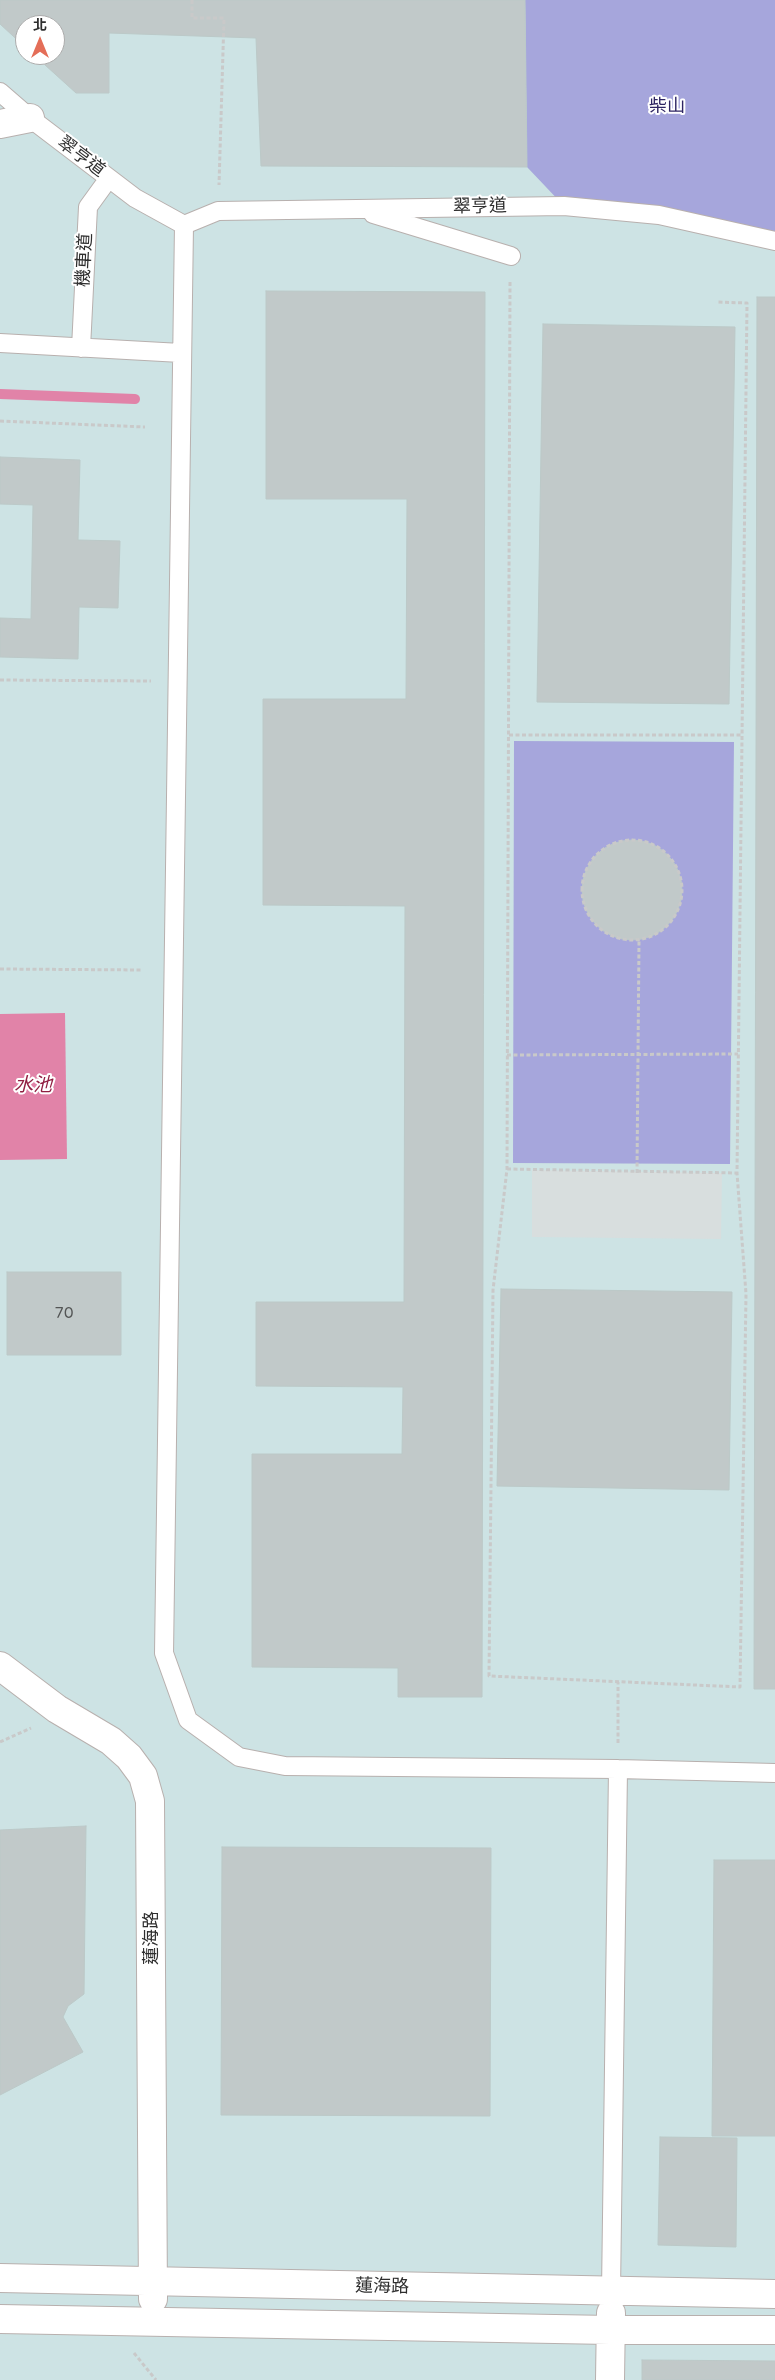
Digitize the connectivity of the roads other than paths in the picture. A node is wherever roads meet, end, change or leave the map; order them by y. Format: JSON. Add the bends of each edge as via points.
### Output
{"nodes":[{"id":1,"x":0,"y":92,"type":"edge"},
{"id":2,"x":30,"y":118,"type":"junction"},
{"id":3,"x":0,"y":124,"type":"edge"},
{"id":4,"x":112,"y":180,"type":"junction"},
{"id":5,"x":356,"y":208,"type":"junction"},
{"id":6,"x":184,"y":225,"type":"junction"},
{"id":7,"x":775,"y":241,"type":"edge"},
{"id":8,"x":510,"y":256,"type":"road end"},
{"id":9,"x":0,"y":344,"type":"edge"},
{"id":10,"x":85,"y":348,"type":"junction"},
{"id":11,"x":181,"y":353,"type":"junction"},
{"id":12,"x":0,"y":1666,"type":"edge"},
{"id":13,"x":618,"y":1768,"type":"junction"},
{"id":14,"x":775,"y":1774,"type":"edge"},
{"id":15,"x":0,"y":2278,"type":"edge"},
{"id":16,"x":153,"y":2282,"type":"junction"},
{"id":17,"x":611,"y":2291,"type":"junction"},
{"id":18,"x":775,"y":2294,"type":"edge"},
{"id":19,"x":0,"y":2319,"type":"edge"},
{"id":20,"x":154,"y":2321,"type":"junction"},
{"id":21,"x":610,"y":2330,"type":"junction"},
{"id":22,"x":775,"y":2330,"type":"edge"},
{"id":23,"x":610,"y":2380,"type":"edge"}],
"edges":[{"from":1,"to":2,"type":"lane","name":"翠亨道"},
{"from":2,"to":3,"type":"street"},
{"from":2,"to":4,"type":"lane","name":"翠亨道"},
{"from":4,"to":6,"type":"lane","name":"翠亨道","via":[[134,198]]},
{"from":4,"to":10,"type":"lane","name":"機車道","via":[[97,210]]},
{"from":5,"to":6,"type":"lane","name":"翠亨道","via":[[218,211]]},
{"from":5,"to":7,"type":"lane","name":"翠亨道","via":[[564,206],[659,215]]},
{"from":5,"to":8,"type":"lane"},
{"from":6,"to":11,"type":"lane"},
{"from":9,"to":10,"type":"lane"},
{"from":10,"to":11,"type":"lane"},
{"from":11,"to":13,"type":"lane","via":[[164,1653],[188,1720],[238,1757],[285,1766]]},
{"from":12,"to":16,"type":"street","name":"蓮海路","via":[[57,1709],[111,1741],[144,1776],[150,1801]]},
{"from":13,"to":14,"type":"lane"},
{"from":13,"to":17,"type":"lane"},
{"from":15,"to":16,"type":"street","name":"蓮海路"},
{"from":16,"to":17,"type":"street","name":"蓮海路"},
{"from":16,"to":20,"type":"street","name":"蓮海路"},
{"from":17,"to":18,"type":"street","name":"蓮海路"},
{"from":17,"to":21,"type":"street"},
{"from":19,"to":20,"type":"street"},
{"from":20,"to":21,"type":"street"},
{"from":21,"to":22,"type":"street"},
{"from":21,"to":23,"type":"street"}]}
